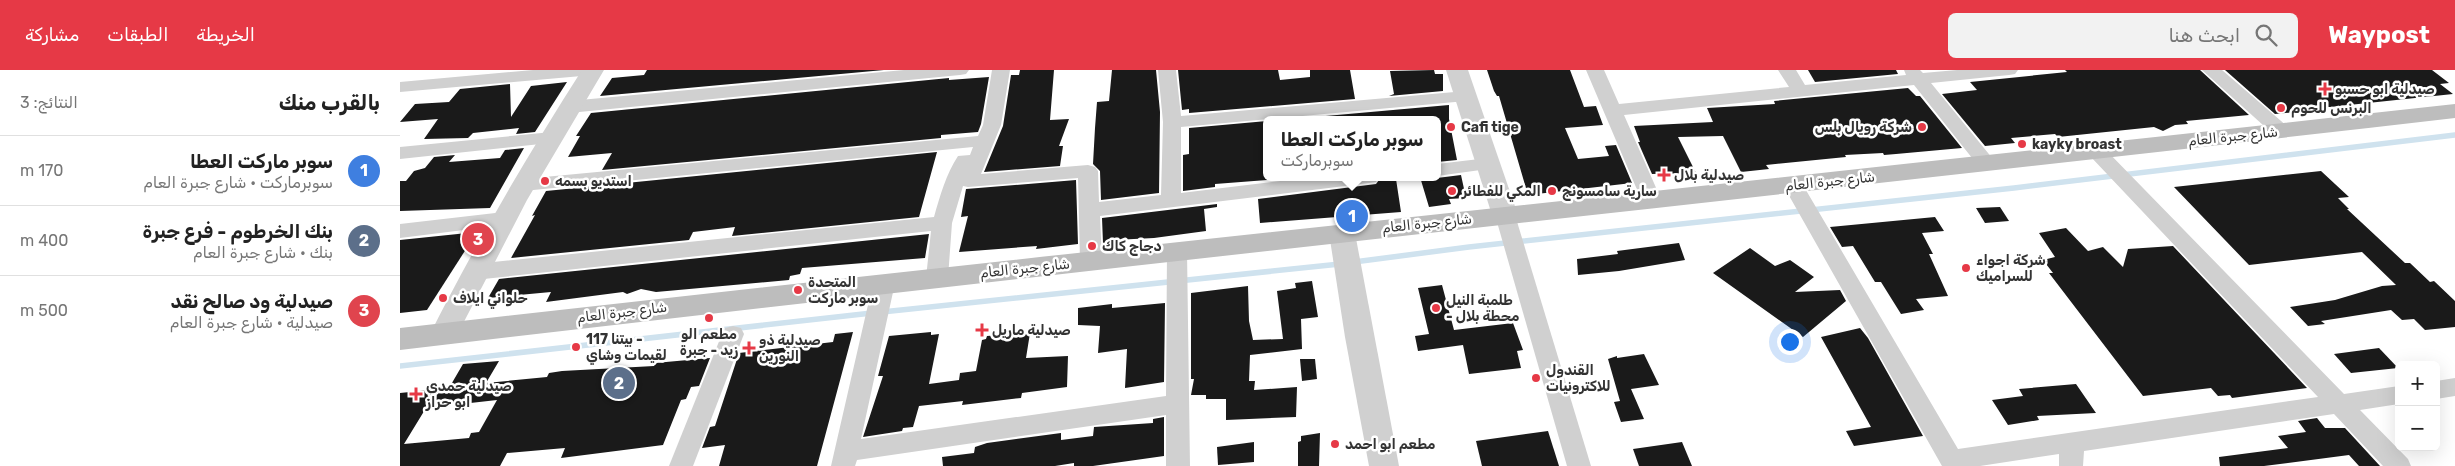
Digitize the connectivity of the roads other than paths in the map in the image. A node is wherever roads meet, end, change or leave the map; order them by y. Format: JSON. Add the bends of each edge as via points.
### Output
{"nodes":[{"id":1,"x":593,"y":70,"type":"edge"},
{"id":2,"x":960,"y":70,"type":"edge"},
{"id":3,"x":997,"y":70,"type":"edge"},
{"id":4,"x":1001,"y":70,"type":"edge"},
{"id":5,"x":1167,"y":70,"type":"edge"},
{"id":6,"x":1457,"y":70,"type":"edge"},
{"id":7,"x":1595,"y":70,"type":"edge"},
{"id":8,"x":1787,"y":70,"type":"edge"},
{"id":9,"x":2009,"y":70,"type":"edge"},
{"id":10,"x":2212,"y":70,"type":"edge"},
{"id":11,"x":1915,"y":75,"type":"edge"},
{"id":12,"x":400,"y":87,"type":"edge"},
{"id":13,"x":1800,"y":91,"type":"junction"},
{"id":14,"x":1466,"y":96,"type":"junction"},
{"id":15,"x":569,"y":107,"type":"junction"},
{"id":16,"x":1614,"y":110,"type":"junction"},
{"id":17,"x":2455,"y":111,"type":"edge"},
{"id":18,"x":1172,"y":122,"type":"junction"},
{"id":19,"x":989,"y":124,"type":"junction"},
{"id":20,"x":2281,"y":131,"type":"junction"},
{"id":21,"x":552,"y":138,"type":"junction"},
{"id":22,"x":976,"y":141,"type":"junction"},
{"id":23,"x":2097,"y":152,"type":"junction"},
{"id":24,"x":400,"y":153,"type":"edge"},
{"id":25,"x":1488,"y":164,"type":"junction"},
{"id":26,"x":1987,"y":164,"type":"junction"},
{"id":27,"x":1441,"y":170,"type":"edge"},
{"id":28,"x":1088,"y":171,"type":"junction"},
{"id":29,"x":1333,"y":181,"type":"edge"},
{"id":30,"x":523,"y":185,"type":"junction"},
{"id":31,"x":1793,"y":185,"type":"junction"},
{"id":32,"x":953,"y":186,"type":"junction"},
{"id":33,"x":1172,"y":199,"type":"junction"},
{"id":34,"x":1651,"y":199,"type":"junction"},
{"id":35,"x":1090,"y":210,"type":"junction"},
{"id":36,"x":1506,"y":214,"type":"junction"},
{"id":37,"x":504,"y":219,"type":"junction"},
{"id":38,"x":942,"y":222,"type":"junction"},
{"id":39,"x":400,"y":230,"type":"edge"},
{"id":40,"x":1342,"y":233,"type":"junction"},
{"id":41,"x":1177,"y":251,"type":"junction"},
{"id":42,"x":1091,"y":260,"type":"junction"},
{"id":43,"x":474,"y":272,"type":"junction"},
{"id":44,"x":937,"y":278,"type":"junction"},
{"id":45,"x":884,"y":283,"type":"junction"},
{"id":46,"x":444,"y":334,"type":"junction"},
{"id":47,"x":733,"y":334,"type":"dead end"},
{"id":48,"x":400,"y":339,"type":"edge"},
{"id":49,"x":2455,"y":387,"type":"edge"},
{"id":50,"x":2440,"y":389,"type":"edge"},
{"id":51,"x":2395,"y":396,"type":"edge"},
{"id":52,"x":1178,"y":404,"type":"junction"},
{"id":53,"x":2340,"y":404,"type":"junction"},
{"id":54,"x":2071,"y":454,"type":"edge"},
{"id":55,"x":844,"y":458,"type":"edge"},
{"id":56,"x":1953,"y":463,"type":"edge"},
{"id":57,"x":681,"y":466,"type":"edge"},
{"id":58,"x":1178,"y":466,"type":"edge"},
{"id":59,"x":1384,"y":466,"type":"edge"},
{"id":60,"x":1579,"y":466,"type":"edge"},
{"id":61,"x":2399,"y":466,"type":"edge"}],
"edges":[{"from":1,"to":12,"type":"street"},
{"from":1,"to":15,"type":"street"},
{"from":2,"to":15,"type":"street"},
{"from":3,"to":19,"type":"street"},
{"from":4,"to":19,"type":"street"},
{"from":5,"to":18,"type":"street"},
{"from":6,"to":14,"type":"street"},
{"from":7,"to":16,"type":"street"},
{"from":8,"to":13,"type":"street"},
{"from":9,"to":11,"type":"street"},
{"from":10,"to":20,"type":"street"},
{"from":11,"to":13,"type":"street"},
{"from":11,"to":26,"type":"street"},
{"from":13,"to":16,"type":"street"},
{"from":14,"to":18,"type":"street"},
{"from":14,"to":25,"type":"street"},
{"from":15,"to":21,"type":"street"},
{"from":16,"to":34,"type":"street"},
{"from":17,"to":20,"type":"main road","name":"شارع جبرة العام"},
{"from":18,"to":33,"type":"street"},
{"from":19,"to":22,"type":"street"},
{"from":19,"to":28,"type":"street","via":[[968,181]]},
{"from":20,"to":23,"type":"main road","name":"شارع جبرة العام"},
{"from":21,"to":24,"type":"street"},
{"from":21,"to":30,"type":"street"},
{"from":22,"to":30,"type":"street"},
{"from":22,"to":32,"type":"street"},
{"from":23,"to":26,"type":"main road","name":"شارع جبرة العام"},
{"from":23,"to":53,"type":"street"},
{"from":25,"to":27,"type":"street"},
{"from":25,"to":36,"type":"street"},
{"from":26,"to":31,"type":"main road","name":"شارع جبرة العام"},
{"from":28,"to":32,"type":"street"},
{"from":28,"to":35,"type":"street"},
{"from":29,"to":33,"type":"street"},
{"from":30,"to":37,"type":"street"},
{"from":31,"to":34,"type":"main road","name":"شارع جبرة العام"},
{"from":31,"to":56,"type":"street"},
{"from":32,"to":38,"type":"street"},
{"from":33,"to":35,"type":"street"},
{"from":34,"to":36,"type":"main road","name":"شارع جبرة العام"},
{"from":35,"to":42,"type":"street"},
{"from":36,"to":40,"type":"main road","name":"شارع جبرة العام"},
{"from":36,"to":60,"type":"street"},
{"from":37,"to":39,"type":"street"},
{"from":37,"to":43,"type":"street"},
{"from":38,"to":43,"type":"street"},
{"from":38,"to":44,"type":"street"},
{"from":40,"to":41,"type":"main road","name":"شارع جبرة العام"},
{"from":40,"to":59,"type":"street"},
{"from":41,"to":42,"type":"main road","name":"شارع جبرة العام"},
{"from":41,"to":52,"type":"street"},
{"from":42,"to":44,"type":"main road","name":"شارع جبرة العام"},
{"from":43,"to":46,"type":"street"},
{"from":44,"to":45,"type":"main road","name":"شارع جبرة العام"},
{"from":45,"to":46,"type":"main road","name":"شارع جبرة العام"},
{"from":45,"to":55,"type":"street"},
{"from":46,"to":48,"type":"main road","name":"شارع جبرة العام"},
{"from":47,"to":57,"type":"street"},
{"from":49,"to":50,"type":"street"},
{"from":51,"to":53,"type":"street"},
{"from":52,"to":55,"type":"street"},
{"from":52,"to":58,"type":"street"},
{"from":53,"to":54,"type":"street"},
{"from":53,"to":61,"type":"street"},
{"from":54,"to":56,"type":"street"}]}
